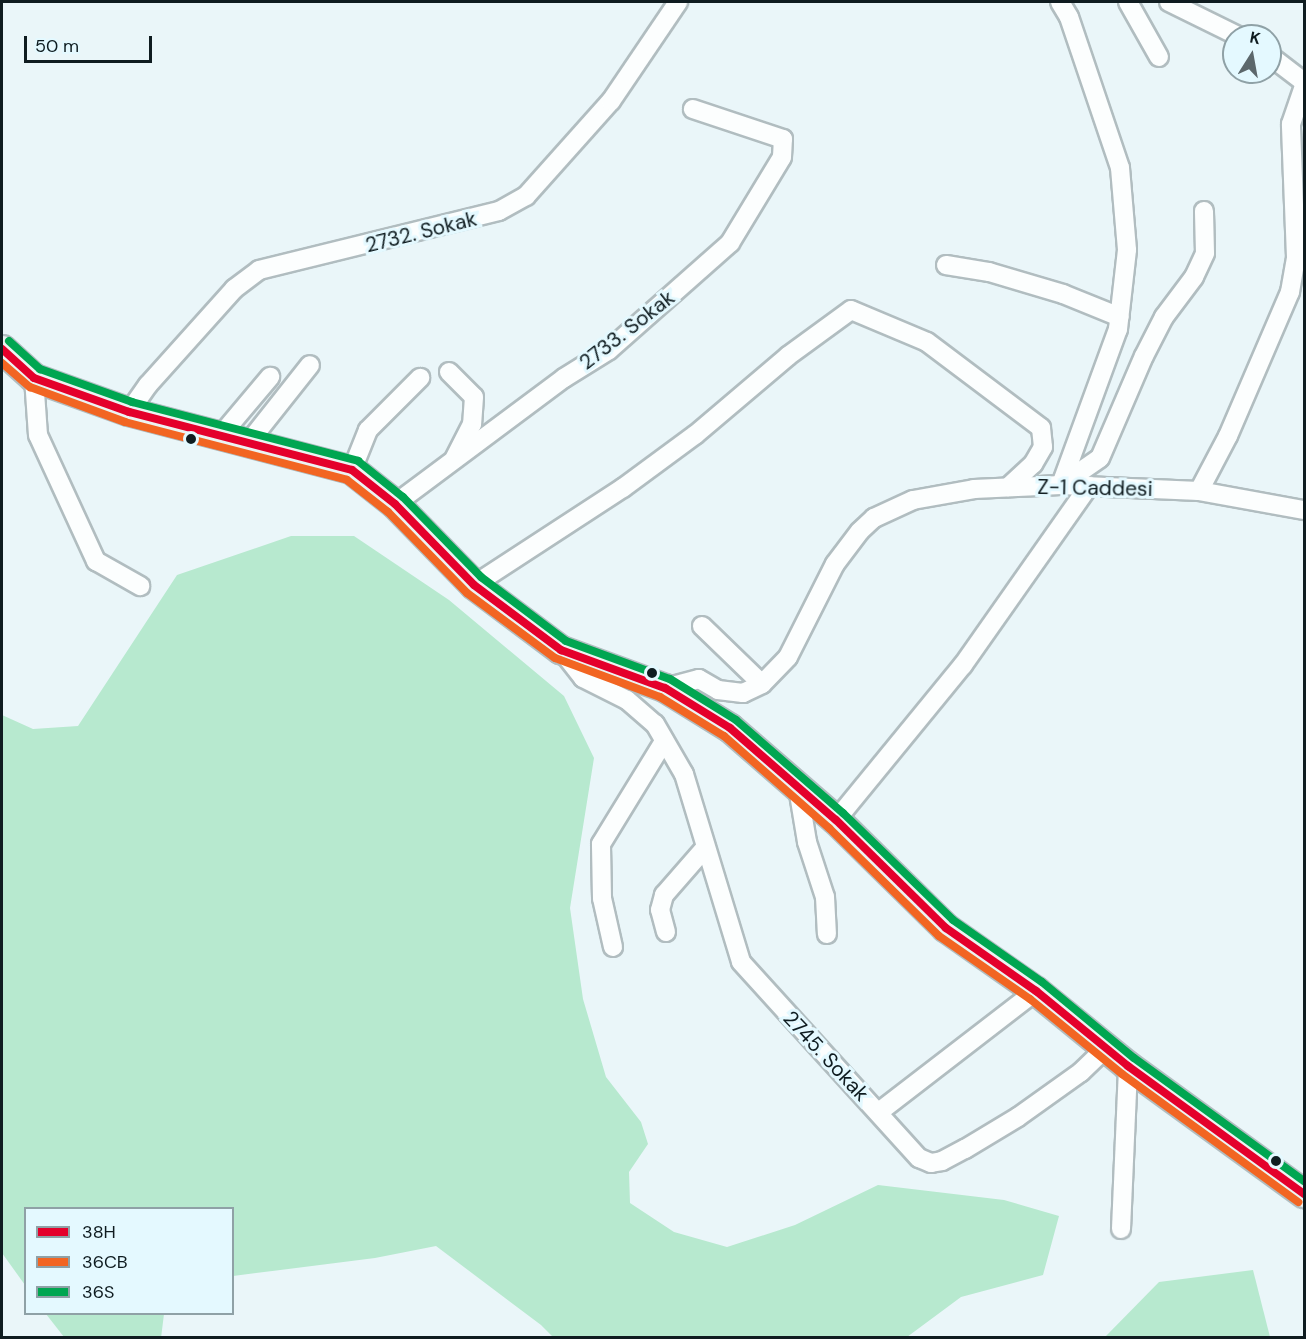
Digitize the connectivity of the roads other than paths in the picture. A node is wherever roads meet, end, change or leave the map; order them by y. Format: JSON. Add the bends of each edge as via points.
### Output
{"nodes":[{"id":1,"x":678,"y":2,"type":"edge"},
{"id":2,"x":1060,"y":2,"type":"edge"},
{"id":3,"x":1128,"y":2,"type":"edge"},
{"id":4,"x":1169,"y":2,"type":"edge"},
{"id":5,"x":1222,"y":28,"type":"edge"},
{"id":6,"x":1160,"y":57,"type":"dead end"},
{"id":7,"x":1282,"y":65,"type":"edge"},
{"id":8,"x":1305,"y":82,"type":"edge"},
{"id":9,"x":1305,"y":86,"type":"edge"},
{"id":10,"x":693,"y":109,"type":"dead end"},
{"id":11,"x":1204,"y":211,"type":"dead end"},
{"id":12,"x":946,"y":265,"type":"dead end"},
{"id":13,"x":1120,"y":317,"type":"junction"},
{"id":14,"x":2,"y":349,"type":"edge"},
{"id":15,"x":310,"y":365,"type":"dead end"},
{"id":16,"x":449,"y":372,"type":"dead end"},
{"id":17,"x":270,"y":377,"type":"dead end"},
{"id":18,"x":34,"y":378,"type":"junction"},
{"id":19,"x":420,"y":378,"type":"dead end"},
{"id":20,"x":129,"y":412,"type":"junction"},
{"id":21,"x":222,"y":434,"type":"junction"},
{"id":22,"x":249,"y":441,"type":"junction"},
{"id":23,"x":453,"y":462,"type":"junction"},
{"id":24,"x":352,"y":470,"type":"junction"},
{"id":25,"x":1061,"y":485,"type":"junction"},
{"id":26,"x":1089,"y":486,"type":"junction"},
{"id":27,"x":1008,"y":488,"type":"junction"},
{"id":28,"x":1199,"y":491,"type":"junction"},
{"id":29,"x":395,"y":504,"type":"junction"},
{"id":30,"x":1305,"y":510,"type":"edge"},
{"id":31,"x":474,"y":585,"type":"junction"},
{"id":32,"x":140,"y":586,"type":"dead end"},
{"id":33,"x":702,"y":626,"type":"dead end"},
{"id":34,"x":561,"y":650,"type":"junction"},
{"id":35,"x":762,"y":684,"type":"junction"},
{"id":36,"x":665,"y":688,"type":"junction"},
{"id":37,"x":664,"y":741,"type":"junction"},
{"id":38,"x":798,"y":788,"type":"junction"},
{"id":39,"x":836,"y":820,"type":"junction"},
{"id":40,"x":705,"y":848,"type":"junction"},
{"id":41,"x":666,"y":932,"type":"dead end"},
{"id":42,"x":827,"y":934,"type":"dead end"},
{"id":43,"x":613,"y":947,"type":"dead end"},
{"id":44,"x":1036,"y":991,"type":"junction"},
{"id":45,"x":1106,"y":1048,"type":"junction"},
{"id":46,"x":1128,"y":1066,"type":"junction"},
{"id":47,"x":879,"y":1112,"type":"junction"},
{"id":48,"x":1305,"y":1194,"type":"edge"},
{"id":49,"x":1121,"y":1229,"type":"dead end"}],
"edges":[{"from":1,"to":20,"type":"street","name":"2732. Sokak","via":[[612,101],[526,196],[500,212],[259,270],[234,289],[148,385]]},
{"from":2,"to":13,"type":"street","via":[[1069,17],[1120,168],[1127,250]]},
{"from":3,"to":6,"type":"street"},
{"from":4,"to":5,"type":"street"},
{"from":7,"to":8,"type":"street"},
{"from":9,"to":28,"type":"street","via":[[1292,124],[1296,257],[1290,292],[1228,436]]},
{"from":10,"to":23,"type":"street","name":"2733. Sokak","via":[[783,139],[782,157],[764,190],[718,256],[609,350],[564,378]]},
{"from":11,"to":25,"type":"street","via":[[1205,253],[1149,346],[1100,458]]},
{"from":12,"to":13,"type":"street","via":[[989,272],[1063,294]]},
{"from":13,"to":25,"type":"street"},
{"from":14,"to":18,"type":"main road"},
{"from":15,"to":22,"type":"street"},
{"from":16,"to":23,"type":"street","via":[[474,397],[472,424]]},
{"from":17,"to":21,"type":"street"},
{"from":18,"to":20,"type":"main road"},
{"from":18,"to":32,"type":"street","via":[[38,435],[96,561]]},
{"from":19,"to":24,"type":"street","via":[[368,430]]},
{"from":20,"to":21,"type":"main road"},
{"from":21,"to":22,"type":"main road"},
{"from":22,"to":24,"type":"main road"},
{"from":23,"to":29,"type":"street","name":"2733. Sokak"},
{"from":24,"to":29,"type":"main road"},
{"from":25,"to":26,"type":"street","name":"Z-1 Caddesi"},
{"from":25,"to":27,"type":"street","name":"Z-1 Caddesi"},
{"from":26,"to":28,"type":"street","name":"Z-1 Caddesi"},
{"from":26,"to":39,"type":"street","via":[[963,665]]},
{"from":27,"to":31,"type":"street","via":[[1033,464],[1042,447],[1041,428],[927,342],[851,310],[788,356],[695,435]]},
{"from":27,"to":35,"type":"street","name":"Z-1 Caddesi","via":[[933,494],[874,518],[835,564],[788,657]]},
{"from":28,"to":30,"type":"street","name":"Z-1 Caddesi"},
{"from":29,"to":31,"type":"main road"},
{"from":31,"to":34,"type":"main road"},
{"from":33,"to":35,"type":"street"},
{"from":34,"to":36,"type":"main road"},
{"from":34,"to":37,"type":"street","name":"2745. Sokak","via":[[583,678],[627,700],[655,724]]},
{"from":35,"to":36,"type":"street","via":[[743,693],[717,690],[699,679]]},
{"from":36,"to":38,"type":"main road","via":[[730,728]]},
{"from":37,"to":40,"type":"street","name":"2745. Sokak","via":[[684,774]]},
{"from":37,"to":43,"type":"street","via":[[601,844],[602,898]]},
{"from":38,"to":39,"type":"main road"},
{"from":38,"to":42,"type":"street","via":[[807,842],[825,897]]},
{"from":39,"to":44,"type":"main road","via":[[946,928]]},
{"from":40,"to":41,"type":"street","via":[[664,895],[660,910]]},
{"from":40,"to":47,"type":"street","name":"2745. Sokak","via":[[741,962]]},
{"from":44,"to":45,"type":"main road"},
{"from":44,"to":47,"type":"street"},
{"from":45,"to":46,"type":"main road"},
{"from":45,"to":47,"type":"street","name":"2745. Sokak","via":[[1081,1072],[1018,1117],[942,1161],[931,1163],[919,1158]]},
{"from":46,"to":48,"type":"main road"},
{"from":46,"to":49,"type":"street"}]}
